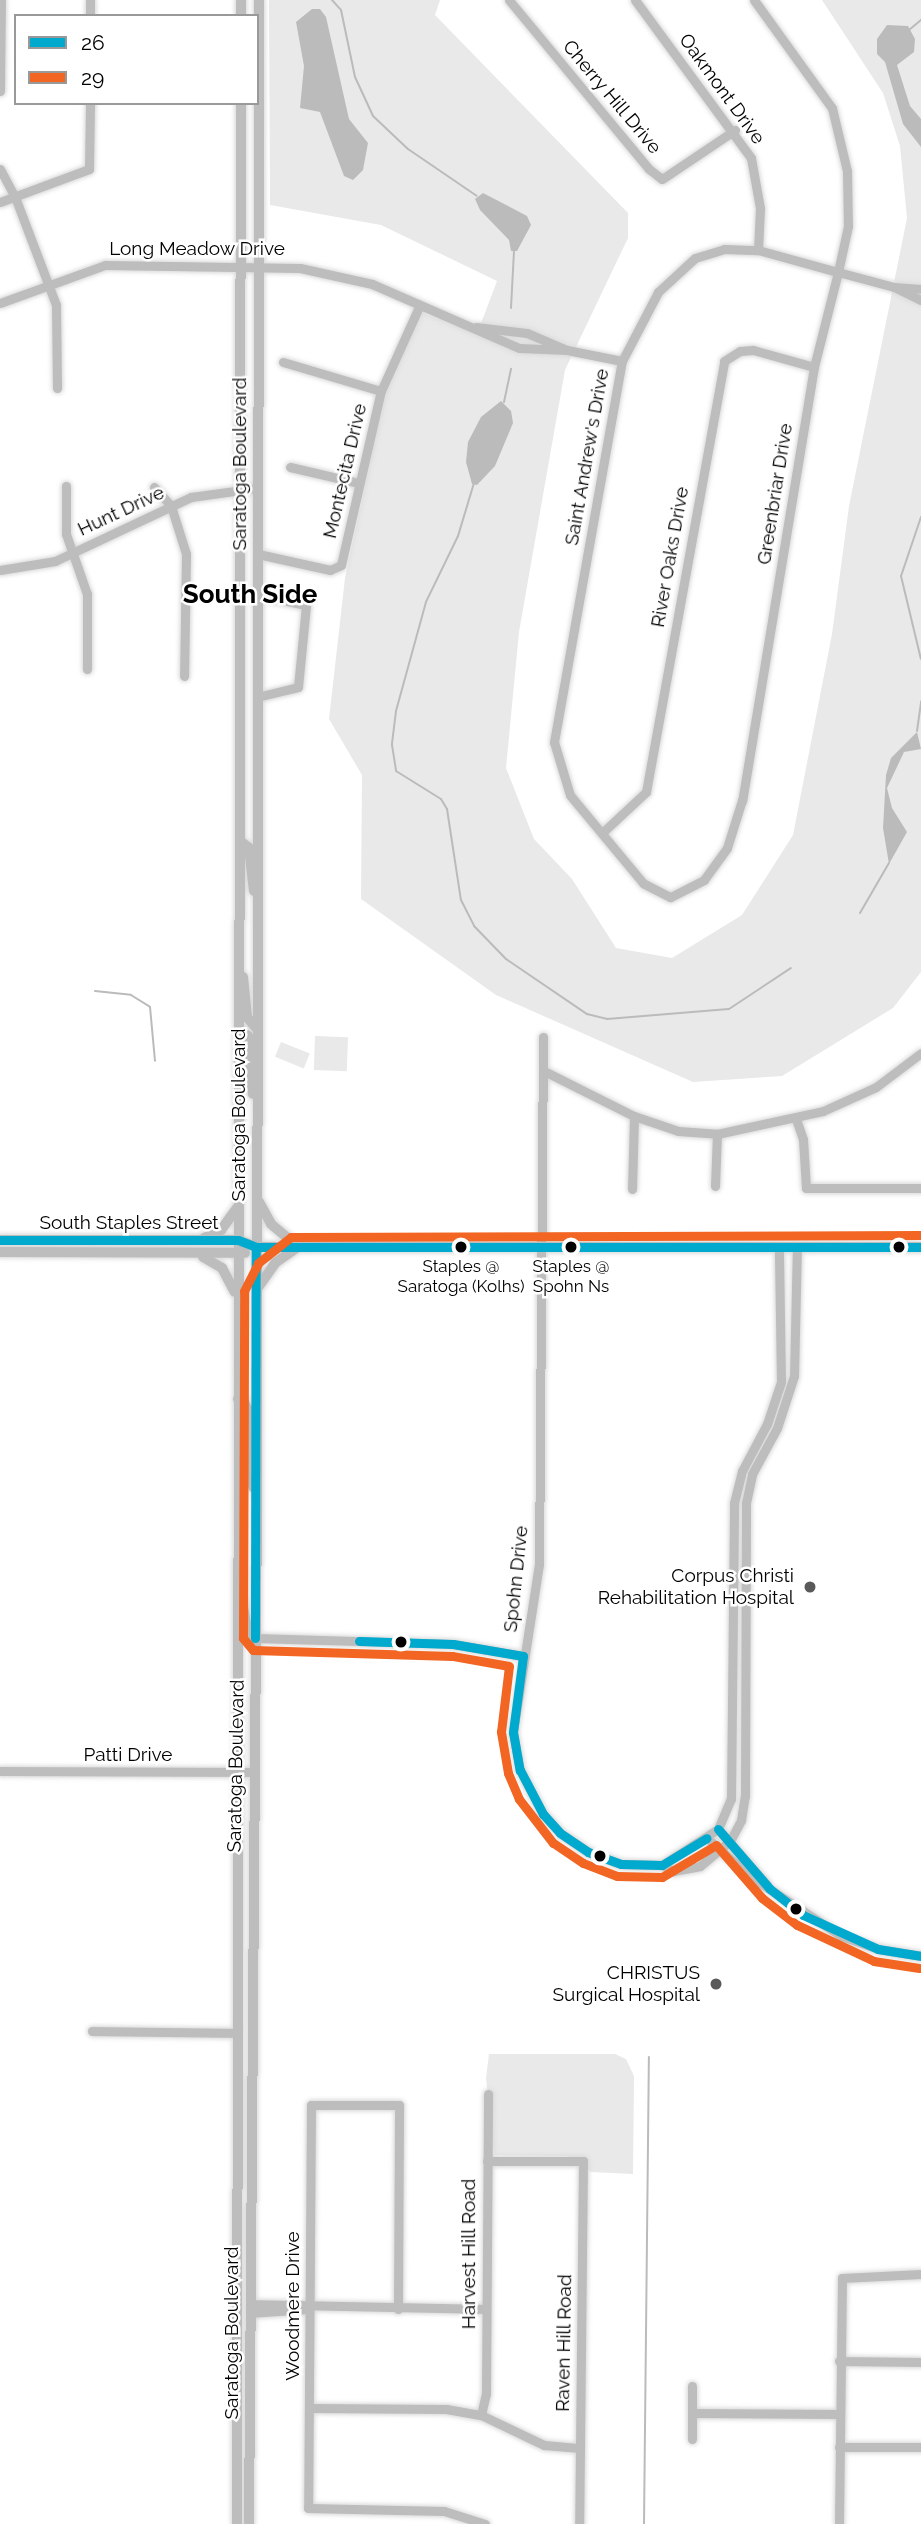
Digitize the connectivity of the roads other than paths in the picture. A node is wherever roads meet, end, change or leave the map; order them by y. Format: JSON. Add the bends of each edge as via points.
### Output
{"nodes":[{"id":1,"x":1,"y":0,"type":"edge"},
{"id":2,"x":509,"y":0,"type":"edge"},
{"id":3,"x":635,"y":0,"type":"edge"},
{"id":4,"x":754,"y":0,"type":"edge"},
{"id":5,"x":0,"y":91,"type":"edge"},
{"id":6,"x":90,"y":105,"type":"edge"},
{"id":7,"x":241,"y":105,"type":"edge"},
{"id":8,"x":259,"y":105,"type":"edge"},
{"id":9,"x":735,"y":130,"type":"junction"},
{"id":10,"x":0,"y":169,"type":"edge"},
{"id":11,"x":15,"y":197,"type":"junction"},
{"id":12,"x":0,"y":202,"type":"edge"},
{"id":13,"x":758,"y":250,"type":"junction"},
{"id":14,"x":240,"y":265,"type":"junction"},
{"id":15,"x":258,"y":265,"type":"junction"},
{"id":16,"x":838,"y":272,"type":"junction"},
{"id":17,"x":48,"y":284,"type":"junction"},
{"id":18,"x":894,"y":287,"type":"junction"},
{"id":19,"x":921,"y":289,"type":"edge"},
{"id":20,"x":921,"y":300,"type":"edge"},
{"id":21,"x":0,"y":303,"type":"edge"},
{"id":22,"x":419,"y":307,"type":"junction"},
{"id":23,"x":474,"y":327,"type":"junction"},
{"id":24,"x":567,"y":350,"type":"junction"},
{"id":25,"x":622,"y":361,"type":"junction"},
{"id":26,"x":282,"y":362,"type":"dead end"},
{"id":27,"x":814,"y":367,"type":"junction"},
{"id":28,"x":57,"y":388,"type":"dead end"},
{"id":29,"x":381,"y":391,"type":"junction"},
{"id":30,"x":290,"y":467,"type":"dead end"},
{"id":31,"x":358,"y":483,"type":"junction"},
{"id":32,"x":66,"y":486,"type":"dead end"},
{"id":33,"x":153,"y":487,"type":"dead end"},
{"id":34,"x":240,"y":488,"type":"junction"},
{"id":35,"x":257,"y":488,"type":"junction"},
{"id":36,"x":171,"y":506,"type":"junction"},
{"id":37,"x":74,"y":552,"type":"junction"},
{"id":38,"x":258,"y":554,"type":"junction"},
{"id":39,"x":0,"y":570,"type":"edge"},
{"id":40,"x":258,"y":595,"type":"junction"},
{"id":41,"x":240,"y":628,"type":"junction"},
{"id":42,"x":87,"y":669,"type":"dead end"},
{"id":43,"x":184,"y":676,"type":"dead end"},
{"id":44,"x":257,"y":696,"type":"junction"},
{"id":45,"x":240,"y":771,"type":"junction"},
{"id":46,"x":602,"y":833,"type":"junction"},
{"id":47,"x":257,"y":835,"type":"junction"},
{"id":48,"x":240,"y":841,"type":"junction"},
{"id":49,"x":257,"y":900,"type":"junction"},
{"id":50,"x":239,"y":967,"type":"junction"},
{"id":51,"x":257,"y":1029,"type":"junction"},
{"id":52,"x":239,"y":1030,"type":"junction"},
{"id":53,"x":543,"y":1037,"type":"dead end"},
{"id":54,"x":921,"y":1054,"type":"edge"},
{"id":55,"x":544,"y":1071,"type":"junction"},
{"id":56,"x":256,"y":1107,"type":"junction"},
{"id":57,"x":634,"y":1116,"type":"junction"},
{"id":58,"x":796,"y":1119,"type":"junction"},
{"id":59,"x":717,"y":1133,"type":"junction"},
{"id":60,"x":715,"y":1186,"type":"dead end"},
{"id":61,"x":921,"y":1188,"type":"edge"},
{"id":62,"x":632,"y":1189,"type":"dead end"},
{"id":63,"x":256,"y":1193,"type":"junction"},
{"id":64,"x":238,"y":1205,"type":"junction"},
{"id":65,"x":0,"y":1240,"type":"edge"},
{"id":66,"x":199,"y":1240,"type":"junction"},
{"id":67,"x":238,"y":1240,"type":"junction"},
{"id":68,"x":544,"y":1246,"type":"junction"},
{"id":69,"x":256,"y":1247,"type":"junction"},
{"id":70,"x":298,"y":1247,"type":"junction"},
{"id":71,"x":921,"y":1247,"type":"edge"},
{"id":72,"x":779,"y":1248,"type":"junction"},
{"id":73,"x":797,"y":1248,"type":"junction"},
{"id":74,"x":0,"y":1252,"type":"edge"},
{"id":75,"x":200,"y":1256,"type":"junction"},
{"id":76,"x":238,"y":1256,"type":"junction"},
{"id":77,"x":256,"y":1292,"type":"junction"},
{"id":78,"x":238,"y":1308,"type":"junction"},
{"id":79,"x":783,"y":1346,"type":"junction"},
{"id":80,"x":793,"y":1346,"type":"junction"},
{"id":81,"x":238,"y":1399,"type":"junction"},
{"id":82,"x":772,"y":1411,"type":"junction"},
{"id":83,"x":782,"y":1416,"type":"junction"},
{"id":84,"x":257,"y":1498,"type":"junction"},
{"id":85,"x":734,"y":1531,"type":"junction"},
{"id":86,"x":745,"y":1531,"type":"junction"},
{"id":87,"x":238,"y":1589,"type":"junction"},
{"id":88,"x":255,"y":1638,"type":"junction"},
{"id":89,"x":734,"y":1638,"type":"junction"},
{"id":90,"x":745,"y":1638,"type":"junction"},
{"id":91,"x":523,"y":1656,"type":"junction"},
{"id":92,"x":734,"y":1759,"type":"junction"},
{"id":93,"x":745,"y":1759,"type":"junction"},
{"id":94,"x":0,"y":1771,"type":"edge"},
{"id":95,"x":255,"y":1772,"type":"junction"},
{"id":96,"x":239,"y":1773,"type":"junction"},
{"id":97,"x":718,"y":1829,"type":"junction"},
{"id":98,"x":707,"y":1838,"type":"junction"},
{"id":99,"x":730,"y":1841,"type":"junction"},
{"id":100,"x":720,"y":1853,"type":"junction"},
{"id":101,"x":662,"y":1865,"type":"junction"},
{"id":102,"x":771,"y":1889,"type":"junction"},
{"id":103,"x":921,"y":1955,"type":"edge"},
{"id":104,"x":92,"y":2031,"type":"dead end"},
{"id":105,"x":239,"y":2033,"type":"junction"},
{"id":106,"x":251,"y":2078,"type":"junction"},
{"id":107,"x":488,"y":2094,"type":"dead end"},
{"id":108,"x":487,"y":2161,"type":"junction"},
{"id":109,"x":921,"y":2274,"type":"edge"},
{"id":110,"x":237,"y":2282,"type":"junction"},
{"id":111,"x":250,"y":2309,"type":"junction"},
{"id":112,"x":310,"y":2309,"type":"junction"},
{"id":113,"x":398,"y":2309,"type":"junction"},
{"id":114,"x":485,"y":2309,"type":"junction"},
{"id":115,"x":237,"y":2318,"type":"junction"},
{"id":116,"x":250,"y":2343,"type":"junction"},
{"id":117,"x":839,"y":2361,"type":"junction"},
{"id":118,"x":921,"y":2362,"type":"edge"},
{"id":119,"x":692,"y":2386,"type":"dead end"},
{"id":120,"x":309,"y":2408,"type":"junction"},
{"id":121,"x":692,"y":2413,"type":"junction"},
{"id":122,"x":839,"y":2414,"type":"junction"},
{"id":123,"x":481,"y":2415,"type":"junction"},
{"id":124,"x":692,"y":2439,"type":"dead end"},
{"id":125,"x":839,"y":2447,"type":"junction"},
{"id":126,"x":921,"y":2447,"type":"edge"},
{"id":127,"x":580,"y":2448,"type":"junction"},
{"id":128,"x":237,"y":2524,"type":"edge"},
{"id":129,"x":249,"y":2524,"type":"edge"},
{"id":130,"x":485,"y":2524,"type":"edge"},
{"id":131,"x":579,"y":2524,"type":"edge"},
{"id":132,"x":839,"y":2524,"type":"edge"}],
"edges":[{"from":1,"to":5,"type":"street"},
{"from":2,"to":9,"type":"street","name":"Cherry Hill Drive","via":[[649,169],[662,178]]},
{"from":3,"to":9,"type":"street","name":"Oakmont Drive"},
{"from":4,"to":16,"type":"street","name":"Greenbriar Drive","via":[[832,108],[847,171],[848,226]]},
{"from":6,"to":11,"type":"street","via":[[89,169]]},
{"from":7,"to":14,"type":"main road","name":"Saratoga Boulevard"},
{"from":8,"to":15,"type":"main road","name":"Saratoga Boulevard"},
{"from":9,"to":13,"type":"street","name":"Oakmont Drive","via":[[751,158],[760,208]]},
{"from":10,"to":11,"type":"street"},
{"from":11,"to":12,"type":"street"},
{"from":11,"to":17,"type":"street"},
{"from":13,"to":16,"type":"street","name":"Saint Andrew's Drive"},
{"from":13,"to":25,"type":"street","name":"Saint Andrew's Drive","via":[[724,249],[695,258],[658,292]]},
{"from":14,"to":15,"type":"street","name":"Long Meadow Drive"},
{"from":14,"to":17,"type":"street","name":"Long Meadow Drive","via":[[105,265]]},
{"from":14,"to":34,"type":"main road","name":"Saratoga Boulevard"},
{"from":15,"to":22,"type":"street","name":"Long Meadow Drive","via":[[300,268],[372,284]]},
{"from":15,"to":35,"type":"main road","name":"Saratoga Boulevard"},
{"from":16,"to":18,"type":"street","name":"Saint Andrew's Drive"},
{"from":16,"to":27,"type":"street","name":"Greenbriar Drive"},
{"from":17,"to":21,"type":"street","name":"Long Meadow Drive"},
{"from":17,"to":28,"type":"street","via":[[56,305]]},
{"from":18,"to":19,"type":"street","name":"Saint Andrew's Drive"},
{"from":18,"to":20,"type":"street","name":"Saint Andrew's Drive"},
{"from":22,"to":23,"type":"street","name":"Long Meadow Drive"},
{"from":22,"to":29,"type":"street","name":"Montecita Drive"},
{"from":23,"to":24,"type":"street","name":"Long Meadow Drive","via":[[527,333]]},
{"from":23,"to":24,"type":"street","name":"Long Meadow Drive","via":[[519,348]]},
{"from":24,"to":25,"type":"street","name":"Long Meadow Drive"},
{"from":25,"to":46,"type":"street","name":"Saint Andrew's Drive","via":[[554,742],[570,795]]},
{"from":26,"to":29,"type":"street"},
{"from":27,"to":46,"type":"street","name":"River Oaks Drive","via":[[753,350],[740,351],[724,361],[646,792]]},
{"from":27,"to":46,"type":"street","name":"Greenbriar Drive","via":[[742,800],[727,848],[704,880],[670,897],[643,883]]},
{"from":29,"to":31,"type":"street","name":"Montecita Drive"},
{"from":30,"to":31,"type":"street"},
{"from":31,"to":38,"type":"street","name":"Montecita Drive","via":[[341,565],[330,569]]},
{"from":32,"to":37,"type":"street","via":[[66,534]]},
{"from":33,"to":36,"type":"street"},
{"from":34,"to":35,"type":"street","name":"Hunt Drive"},
{"from":34,"to":36,"type":"street","name":"Hunt Drive","via":[[191,496]]},
{"from":34,"to":41,"type":"main road","name":"Saratoga Boulevard"},
{"from":35,"to":38,"type":"main road","name":"Saratoga Boulevard"},
{"from":36,"to":37,"type":"street","name":"Hunt Drive"},
{"from":36,"to":43,"type":"street","via":[[186,554]]},
{"from":37,"to":39,"type":"street","name":"Hunt Drive","via":[[36,566]]},
{"from":37,"to":42,"type":"street","via":[[87,594]]},
{"from":38,"to":40,"type":"main road","name":"Saratoga Boulevard"},
{"from":40,"to":44,"type":"main road","name":"Saratoga Boulevard"},
{"from":40,"to":44,"type":"street","via":[[306,605],[298,687]]},
{"from":41,"to":44,"type":"main road","via":[[247,686]]},
{"from":41,"to":45,"type":"main road","name":"Saratoga Boulevard"},
{"from":44,"to":47,"type":"main road","name":"Saratoga Boulevard"},
{"from":45,"to":47,"type":"main road","via":[[247,798],[247,828]]},
{"from":45,"to":48,"type":"main road","name":"Saratoga Boulevard"},
{"from":47,"to":49,"type":"main road","name":"Saratoga Boulevard"},
{"from":48,"to":49,"type":"main road","via":[[249,848],[249,877]]},
{"from":48,"to":50,"type":"main road","name":"Saratoga Boulevard"},
{"from":49,"to":51,"type":"main road","name":"Saratoga Boulevard"},
{"from":50,"to":51,"type":"main road","via":[[247,988],[247,1017]]},
{"from":50,"to":52,"type":"main road","name":"Saratoga Boulevard"},
{"from":51,"to":56,"type":"main road","name":"Saratoga Boulevard"},
{"from":52,"to":56,"type":"main road","via":[[248,1036],[248,1079]]},
{"from":52,"to":64,"type":"main road","name":"Saratoga Boulevard"},
{"from":53,"to":55,"type":"street","name":"Spohn Drive"},
{"from":54,"to":58,"type":"street","via":[[876,1087]]},
{"from":55,"to":57,"type":"street"},
{"from":55,"to":68,"type":"street","name":"Spohn Drive"},
{"from":56,"to":63,"type":"main road","name":"Saratoga Boulevard"},
{"from":57,"to":59,"type":"street","via":[[677,1131]]},
{"from":57,"to":62,"type":"street"},
{"from":58,"to":59,"type":"street"},
{"from":58,"to":61,"type":"street","via":[[803,1139],[806,1188]]},
{"from":59,"to":60,"type":"street"},
{"from":63,"to":69,"type":"main road","name":"Saratoga Boulevard"},
{"from":63,"to":70,"type":"main road","via":[[271,1224]]},
{"from":64,"to":66,"type":"main road","via":[[221,1230]]},
{"from":64,"to":67,"type":"main road","name":"Saratoga Boulevard"},
{"from":65,"to":66,"type":"main road","name":"South Staples Street"},
{"from":66,"to":67,"type":"main road","name":"South Staples Street"},
{"from":67,"to":69,"type":"main road","name":"South Staples Street"},
{"from":67,"to":76,"type":"main road","name":"Saratoga Boulevard"},
{"from":68,"to":70,"type":"main road","name":"South Staples Street"},
{"from":68,"to":72,"type":"main road","name":"South Staples Street"},
{"from":68,"to":91,"type":"street","name":"Spohn Drive","via":[[539,1564]]},
{"from":69,"to":70,"type":"main road","name":"South Staples Street"},
{"from":69,"to":76,"type":"main road","name":"South Staples Street"},
{"from":69,"to":77,"type":"main road","name":"Saratoga Boulevard"},
{"from":70,"to":77,"type":"main road","via":[[267,1271]]},
{"from":71,"to":73,"type":"main road","name":"South Staples Street"},
{"from":72,"to":73,"type":"main road","name":"South Staples Street"},
{"from":72,"to":79,"type":"street"},
{"from":73,"to":80,"type":"street"},
{"from":74,"to":75,"type":"main road","name":"South Staples Street"},
{"from":75,"to":76,"type":"main road","name":"South Staples Street"},
{"from":75,"to":78,"type":"main road","via":[[231,1279]]},
{"from":76,"to":78,"type":"main road","name":"Saratoga Boulevard"},
{"from":77,"to":84,"type":"main road","name":"Saratoga Boulevard"},
{"from":78,"to":81,"type":"main road","name":"Saratoga Boulevard"},
{"from":79,"to":80,"type":"street"},
{"from":79,"to":82,"type":"street","via":[[781,1382]]},
{"from":80,"to":83,"type":"street","via":[[794,1376]]},
{"from":81,"to":84,"type":"main road","via":[[247,1409],[247,1468]]},
{"from":81,"to":87,"type":"main road","name":"Saratoga Boulevard"},
{"from":82,"to":83,"type":"street"},
{"from":82,"to":85,"type":"street","via":[[742,1471],[734,1503]]},
{"from":83,"to":86,"type":"street","via":[[752,1474]]},
{"from":84,"to":88,"type":"main road","name":"Saratoga Boulevard"},
{"from":85,"to":86,"type":"street"},
{"from":85,"to":89,"type":"street"},
{"from":86,"to":90,"type":"street"},
{"from":87,"to":88,"type":"main road","via":[[248,1634]]},
{"from":87,"to":96,"type":"main road","name":"Saratoga Boulevard"},
{"from":88,"to":91,"type":"street","via":[[453,1644]]},
{"from":88,"to":95,"type":"main road","name":"Saratoga Boulevard"},
{"from":89,"to":90,"type":"street"},
{"from":89,"to":92,"type":"street"},
{"from":90,"to":93,"type":"street"},
{"from":91,"to":101,"type":"street","name":"Spohn Drive","via":[[513,1732],[521,1772],[543,1814],[560,1833],[588,1852],[621,1864]]},
{"from":92,"to":93,"type":"street"},
{"from":92,"to":97,"type":"street","via":[[731,1799]]},
{"from":93,"to":99,"type":"street","via":[[745,1796]]},
{"from":94,"to":96,"type":"street","name":"Patti Drive"},
{"from":95,"to":96,"type":"street","name":"Patti Drive"},
{"from":95,"to":106,"type":"main road","name":"Saratoga Boulevard"},
{"from":96,"to":105,"type":"main road","name":"Saratoga Boulevard"},
{"from":97,"to":98,"type":"street"},
{"from":97,"to":99,"type":"street"},
{"from":98,"to":100,"type":"street"},
{"from":98,"to":101,"type":"street"},
{"from":99,"to":100,"type":"street"},
{"from":99,"to":102,"type":"street"},
{"from":100,"to":101,"type":"street","name":"Spohn Drive","via":[[700,1866],[674,1871]]},
{"from":100,"to":102,"type":"street"},
{"from":102,"to":103,"type":"street","via":[[841,1936],[878,1949]]},
{"from":104,"to":105,"type":"street"},
{"from":105,"to":106,"type":"main road","via":[[244,2036]]},
{"from":105,"to":110,"type":"main road","name":"Saratoga Boulevard"},
{"from":106,"to":111,"type":"main road","name":"Saratoga Boulevard"},
{"from":107,"to":108,"type":"street","name":"Harvest Hill Road"},
{"from":108,"to":114,"type":"street","name":"Harvest Hill Road"},
{"from":108,"to":127,"type":"street","name":"Raven Hill Road","via":[[583,2161]]},
{"from":109,"to":117,"type":"street","via":[[842,2278]]},
{"from":110,"to":111,"type":"main road","via":[[244,2308]]},
{"from":110,"to":115,"type":"main road","name":"Saratoga Boulevard"},
{"from":111,"to":112,"type":"street","via":[[295,2313]]},
{"from":111,"to":116,"type":"main road","name":"Saratoga Boulevard"},
{"from":112,"to":113,"type":"street"},
{"from":112,"to":113,"type":"street","name":"Woodmere Drive","via":[[311,2105],[399,2105]]},
{"from":112,"to":120,"type":"street","name":"Woodmere Drive"},
{"from":113,"to":114,"type":"street"},
{"from":114,"to":123,"type":"street","name":"Harvest Hill Road","via":[[486,2394]]},
{"from":115,"to":116,"type":"main road"},
{"from":115,"to":128,"type":"main road","name":"Saratoga Boulevard"},
{"from":116,"to":129,"type":"main road","name":"Saratoga Boulevard"},
{"from":117,"to":118,"type":"street"},
{"from":117,"to":122,"type":"street"},
{"from":119,"to":121,"type":"street"},
{"from":120,"to":123,"type":"street","via":[[446,2409]]},
{"from":120,"to":130,"type":"street","name":"Woodmere Drive","via":[[308,2508],[444,2511]]},
{"from":121,"to":122,"type":"street"},
{"from":121,"to":124,"type":"street"},
{"from":122,"to":125,"type":"street"},
{"from":123,"to":127,"type":"street","via":[[544,2445]]},
{"from":125,"to":126,"type":"street"},
{"from":125,"to":132,"type":"street"},
{"from":127,"to":131,"type":"street","name":"Raven Hill Road"}]}
